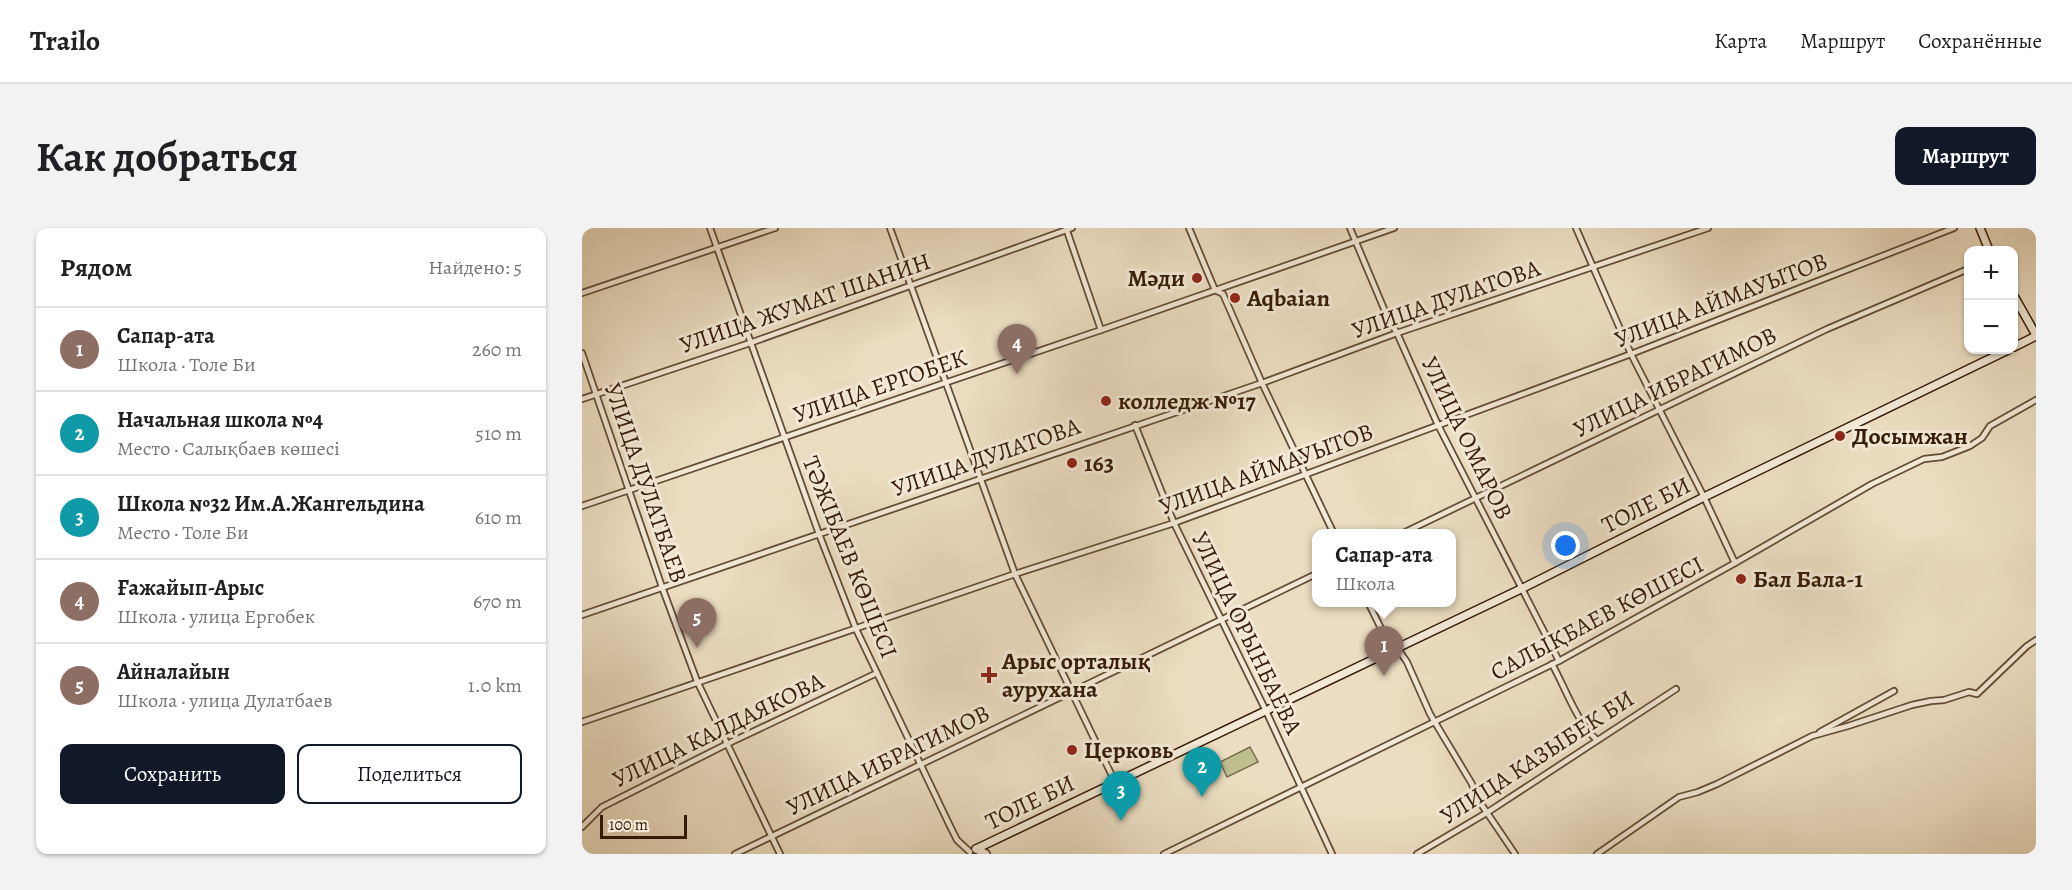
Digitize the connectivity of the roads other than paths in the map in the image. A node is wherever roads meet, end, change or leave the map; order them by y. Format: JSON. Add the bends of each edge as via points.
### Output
{"nodes":[{"id":1,"x":710,"y":228,"type":"edge"},
{"id":2,"x":776,"y":228,"type":"edge"},
{"id":3,"x":890,"y":228,"type":"edge"},
{"id":4,"x":1189,"y":228,"type":"edge"},
{"id":5,"x":1350,"y":228,"type":"edge"},
{"id":6,"x":1394,"y":228,"type":"edge"},
{"id":7,"x":1576,"y":228,"type":"edge"},
{"id":8,"x":1708,"y":228,"type":"edge"},
{"id":9,"x":1954,"y":228,"type":"edge"},
{"id":10,"x":1980,"y":228,"type":"edge"},
{"id":11,"x":1068,"y":229,"type":"edge"},
{"id":12,"x":1355,"y":241,"type":"junction"},
{"id":13,"x":1987,"y":246,"type":"edge"},
{"id":14,"x":717,"y":248,"type":"junction"},
{"id":15,"x":1594,"y":268,"type":"junction"},
{"id":16,"x":1964,"y":271,"type":"edge"},
{"id":17,"x":910,"y":285,"type":"junction"},
{"id":18,"x":1215,"y":290,"type":"junction"},
{"id":19,"x":582,"y":293,"type":"edge"},
{"id":20,"x":2015,"y":300,"type":"edge"},
{"id":21,"x":1101,"y":330,"type":"junction"},
{"id":22,"x":1397,"y":333,"type":"junction"},
{"id":23,"x":2036,"y":335,"type":"edge"},
{"id":24,"x":750,"y":343,"type":"junction"},
{"id":25,"x":2018,"y":344,"type":"edge"},
{"id":26,"x":582,"y":353,"type":"edge"},
{"id":27,"x":1631,"y":354,"type":"junction"},
{"id":28,"x":2000,"y":354,"type":"edge"},
{"id":29,"x":946,"y":382,"type":"junction"},
{"id":30,"x":1262,"y":383,"type":"junction"},
{"id":31,"x":597,"y":394,"type":"junction"},
{"id":32,"x":582,"y":399,"type":"edge"},
{"id":33,"x":2036,"y":400,"type":"edge"},
{"id":34,"x":1659,"y":409,"type":"junction"},
{"id":35,"x":1135,"y":424,"type":"junction"},
{"id":36,"x":1438,"y":425,"type":"junction"},
{"id":37,"x":784,"y":438,"type":"junction"},
{"id":38,"x":1304,"y":474,"type":"junction"},
{"id":39,"x":979,"y":479,"type":"junction"},
{"id":40,"x":629,"y":490,"type":"junction"},
{"id":41,"x":1476,"y":497,"type":"junction"},
{"id":42,"x":1704,"y":497,"type":"junction"},
{"id":43,"x":582,"y":506,"type":"edge"},
{"id":44,"x":1174,"y":522,"type":"junction"},
{"id":45,"x":1332,"y":529,"type":"edge"},
{"id":46,"x":1411,"y":529,"type":"edge"},
{"id":47,"x":819,"y":534,"type":"junction"},
{"id":48,"x":1736,"y":563,"type":"junction"},
{"id":49,"x":1015,"y":573,"type":"junction"},
{"id":50,"x":1312,"y":576,"type":"edge"},
{"id":51,"x":662,"y":587,"type":"junction"},
{"id":52,"x":1523,"y":588,"type":"junction"},
{"id":53,"x":1370,"y":607,"type":"edge"},
{"id":54,"x":582,"y":615,"type":"edge"},
{"id":55,"x":1220,"y":619,"type":"junction"},
{"id":56,"x":856,"y":629,"type":"junction"},
{"id":57,"x":2036,"y":640,"type":"edge"},
{"id":58,"x":1392,"y":651,"type":"junction"},
{"id":59,"x":1559,"y":661,"type":"junction"},
{"id":60,"x":1552,"y":664,"type":"junction"},
{"id":61,"x":877,"y":673,"type":"junction"},
{"id":62,"x":697,"y":681,"type":"junction"},
{"id":63,"x":1676,"y":689,"type":"dead end"},
{"id":64,"x":1071,"y":692,"type":"junction"},
{"id":65,"x":1894,"y":692,"type":"dead end"},
{"id":66,"x":1266,"y":711,"type":"junction"},
{"id":67,"x":582,"y":722,"type":"edge"},
{"id":68,"x":1437,"y":722,"type":"junction"},
{"id":69,"x":1812,"y":736,"type":"junction"},
{"id":70,"x":1597,"y":740,"type":"junction"},
{"id":71,"x":727,"y":744,"type":"junction"},
{"id":72,"x":921,"y":765,"type":"junction"},
{"id":73,"x":1115,"y":782,"type":"junction"},
{"id":74,"x":1299,"y":787,"type":"junction"},
{"id":75,"x":1488,"y":812,"type":"junction"},
{"id":76,"x":582,"y":827,"type":"edge"},
{"id":77,"x":771,"y":836,"type":"junction"},
{"id":78,"x":971,"y":852,"type":"edge"},
{"id":79,"x":735,"y":854,"type":"edge"},
{"id":80,"x":780,"y":854,"type":"edge"},
{"id":81,"x":986,"y":854,"type":"edge"},
{"id":82,"x":1164,"y":854,"type":"edge"},
{"id":83,"x":1332,"y":854,"type":"edge"},
{"id":84,"x":1417,"y":854,"type":"edge"},
{"id":85,"x":1515,"y":854,"type":"edge"},
{"id":86,"x":1597,"y":854,"type":"edge"}],
"edges":[{"from":1,"to":14,"type":"street","name":"ТӘЖІБАЕВ КӨШЕСІ"},
{"from":2,"to":14,"type":"street"},
{"from":3,"to":17,"type":"street"},
{"from":4,"to":18,"type":"street"},
{"from":5,"to":12,"type":"street","name":"УЛИЦА ОМАРОВ"},
{"from":6,"to":12,"type":"street","name":"УЛИЦА ЕРГОБЕК"},
{"from":7,"to":15,"type":"street"},
{"from":8,"to":15,"type":"street","name":"УЛИЦА ДУЛАТОВА"},
{"from":9,"to":27,"type":"street","name":"УЛИЦА АЙМАУЫТОВ"},
{"from":10,"to":13,"type":"main road"},
{"from":11,"to":17,"type":"street","name":"УЛИЦА ЖУМАТ ШАНИН"},
{"from":11,"to":21,"type":"street"},
{"from":12,"to":18,"type":"street","name":"УЛИЦА ЕРГОБЕК"},
{"from":12,"to":22,"type":"street","name":"УЛИЦА ОМАРОВ"},
{"from":14,"to":19,"type":"street"},
{"from":14,"to":24,"type":"street","name":"ТӘЖІБАЕВ КӨШЕСІ"},
{"from":15,"to":22,"type":"street","name":"УЛИЦА ДУЛАТОВА"},
{"from":15,"to":27,"type":"street"},
{"from":16,"to":34,"type":"street","name":"УЛИЦА ИБРАГИМОВ","via":[[1827,329]]},
{"from":17,"to":24,"type":"street","name":"УЛИЦА ЖУМАТ ШАНИН"},
{"from":17,"to":29,"type":"street"},
{"from":18,"to":21,"type":"street","name":"УЛИЦА ЕРГОБЕК"},
{"from":18,"to":30,"type":"street","via":[[1223,294]]},
{"from":20,"to":23,"type":"main road"},
{"from":21,"to":29,"type":"street","name":"УЛИЦА ЕРГОБЕК"},
{"from":22,"to":30,"type":"street","name":"УЛИЦА ДУЛАТОВА"},
{"from":22,"to":36,"type":"street","name":"УЛИЦА ОМАРОВ"},
{"from":23,"to":25,"type":"main road"},
{"from":24,"to":31,"type":"street","name":"УЛИЦА ЖУМАТ ШАНИН"},
{"from":24,"to":37,"type":"street","name":"ТӘЖІБАЕВ КӨШЕСІ"},
{"from":26,"to":31,"type":"street","name":"УЛИЦА ДУЛАТБАЕВ"},
{"from":27,"to":34,"type":"street"},
{"from":27,"to":36,"type":"street","name":"УЛИЦА АЙМАУЫТОВ"},
{"from":28,"to":42,"type":"main road","name":"ТОЛЕ БИ"},
{"from":29,"to":37,"type":"street","name":"УЛИЦА ЕРГОБЕК"},
{"from":29,"to":39,"type":"street"},
{"from":30,"to":35,"type":"street","name":"УЛИЦА ДУЛАТОВА"},
{"from":30,"to":38,"type":"street"},
{"from":31,"to":32,"type":"street","name":"УЛИЦА ЖУМАТ ШАНИН"},
{"from":31,"to":40,"type":"street","name":"УЛИЦА ДУЛАТБАЕВ"},
{"from":33,"to":48,"type":"street","name":"САЛЫҚБАЕВ КӨШЕСІ","via":[[1990,426],[1970,446],[1908,466]]},
{"from":34,"to":41,"type":"street","name":"УЛИЦА ИБРАГИМОВ"},
{"from":34,"to":42,"type":"street"},
{"from":35,"to":39,"type":"street","name":"УЛИЦА ДУЛАТОВА"},
{"from":35,"to":44,"type":"street","name":"УЛИЦА ОРЫНБАЕВА"},
{"from":36,"to":38,"type":"street","name":"УЛИЦА АЙМАУЫТОВ"},
{"from":36,"to":41,"type":"street","name":"УЛИЦА ОМАРОВ"},
{"from":37,"to":40,"type":"street","name":"УЛИЦА ЕРГОБЕК"},
{"from":37,"to":47,"type":"street","name":"ТӘЖІБАЕВ КӨШЕСІ"},
{"from":38,"to":44,"type":"street","name":"УЛИЦА АЙМАУЫТОВ"},
{"from":38,"to":45,"type":"street"},
{"from":39,"to":47,"type":"street","name":"УЛИЦА ДУЛАТОВА"},
{"from":39,"to":49,"type":"street"},
{"from":40,"to":43,"type":"street","name":"УЛИЦА ЕРГОБЕК"},
{"from":40,"to":51,"type":"street","name":"УЛИЦА ДУЛАТБАЕВ"},
{"from":41,"to":46,"type":"street","name":"УЛИЦА ИБРАГИМОВ"},
{"from":41,"to":52,"type":"street","name":"УЛИЦА ОМАРОВ"},
{"from":42,"to":48,"type":"street"},
{"from":42,"to":52,"type":"main road","name":"ТОЛЕ БИ"},
{"from":44,"to":49,"type":"street","name":"УЛИЦА АЙМАУЫТОВ"},
{"from":44,"to":55,"type":"street","name":"УЛИЦА ОРЫНБАЕВА"},
{"from":47,"to":51,"type":"street","name":"УЛИЦА ДУЛАТОВА"},
{"from":47,"to":56,"type":"street","name":"ТӘЖІБАЕВ КӨШЕСІ"},
{"from":48,"to":59,"type":"street","name":"САЛЫҚБАЕВ КӨШЕСІ"},
{"from":49,"to":56,"type":"street","name":"УЛИЦА АЙМАУЫТОВ"},
{"from":49,"to":64,"type":"street"},
{"from":50,"to":55,"type":"street","name":"УЛИЦА ИБРАГИМОВ"},
{"from":51,"to":54,"type":"street","name":"УЛИЦА ДУЛАТОВА"},
{"from":51,"to":62,"type":"street","name":"УЛИЦА ДУЛАТБАЕВ"},
{"from":52,"to":58,"type":"main road","name":"ТОЛЕ БИ"},
{"from":52,"to":59,"type":"street","name":"УЛИЦА ОМАРОВ"},
{"from":53,"to":58,"type":"street"},
{"from":55,"to":64,"type":"street","name":"УЛИЦА ИБРАГИМОВ"},
{"from":55,"to":66,"type":"street","name":"УЛИЦА ОРЫНБАЕВА"},
{"from":56,"to":61,"type":"street","name":"ТӘЖІБАЕВ КӨШЕСІ"},
{"from":56,"to":62,"type":"street","name":"УЛИЦА АЙМАУЫТОВ"},
{"from":57,"to":69,"type":"street","via":[[1977,694],[1969,692],[1912,705]]},
{"from":58,"to":66,"type":"main road","name":"ТОЛЕ БИ"},
{"from":58,"to":68,"type":"street","via":[[1400,652],[1407,662]]},
{"from":59,"to":60,"type":"street","name":"САЛЫҚБАЕВ КӨШЕСІ"},
{"from":60,"to":68,"type":"street","name":"САЛЫҚБАЕВ КӨШЕСІ"},
{"from":60,"to":70,"type":"street","via":[[1578,714]]},
{"from":61,"to":71,"type":"street","name":"УЛИЦА КАЛДАЯКОВА"},
{"from":61,"to":72,"type":"street","name":"ТӘЖІБАЕВ КӨШЕСІ"},
{"from":62,"to":67,"type":"street","name":"УЛИЦА АЙМАУЫТОВ"},
{"from":62,"to":71,"type":"street","name":"УЛИЦА ДУЛАТБАЕВ"},
{"from":63,"to":70,"type":"street","name":"УЛИЦА КАЗЫБЕК БИ"},
{"from":64,"to":72,"type":"street","name":"УЛИЦА ИБРАГИМОВ"},
{"from":64,"to":73,"type":"street"},
{"from":65,"to":69,"type":"street"},
{"from":66,"to":73,"type":"main road","name":"ТОЛЕ БИ"},
{"from":66,"to":74,"type":"street","name":"УЛИЦА ОРЫНБАЕВА"},
{"from":68,"to":74,"type":"street","name":"САЛЫҚБАЕВ КӨШЕСІ"},
{"from":68,"to":75,"type":"street"},
{"from":69,"to":86,"type":"street","via":[[1717,784],[1679,797]]},
{"from":70,"to":75,"type":"street","name":"УЛИЦА КАЗЫБЕК БИ"},
{"from":71,"to":76,"type":"street","name":"УЛИЦА КАЛДАЯКОВА","via":[[602,807]]},
{"from":71,"to":77,"type":"street","name":"УЛИЦА ДУЛАТБАЕВ"},
{"from":72,"to":77,"type":"street","name":"УЛИЦА ИБРАГИМОВ"},
{"from":72,"to":78,"type":"street","name":"ТӘЖІБАЕВ КӨШЕСІ","via":[[957,840]]},
{"from":73,"to":78,"type":"main road","name":"ТОЛЕ БИ"},
{"from":74,"to":82,"type":"street","name":"САЛЫҚБАЕВ КӨШЕСІ"},
{"from":74,"to":83,"type":"street","name":"УЛИЦА ОРЫНБАЕВА"},
{"from":75,"to":84,"type":"street","name":"УЛИЦА КАЗЫБЕК БИ"},
{"from":75,"to":85,"type":"street"},
{"from":77,"to":79,"type":"street","name":"УЛИЦА ИБРАГИМОВ"},
{"from":77,"to":80,"type":"street","name":"УЛИЦА ДУЛАТБАЕВ"},
{"from":78,"to":81,"type":"main road"}]}
